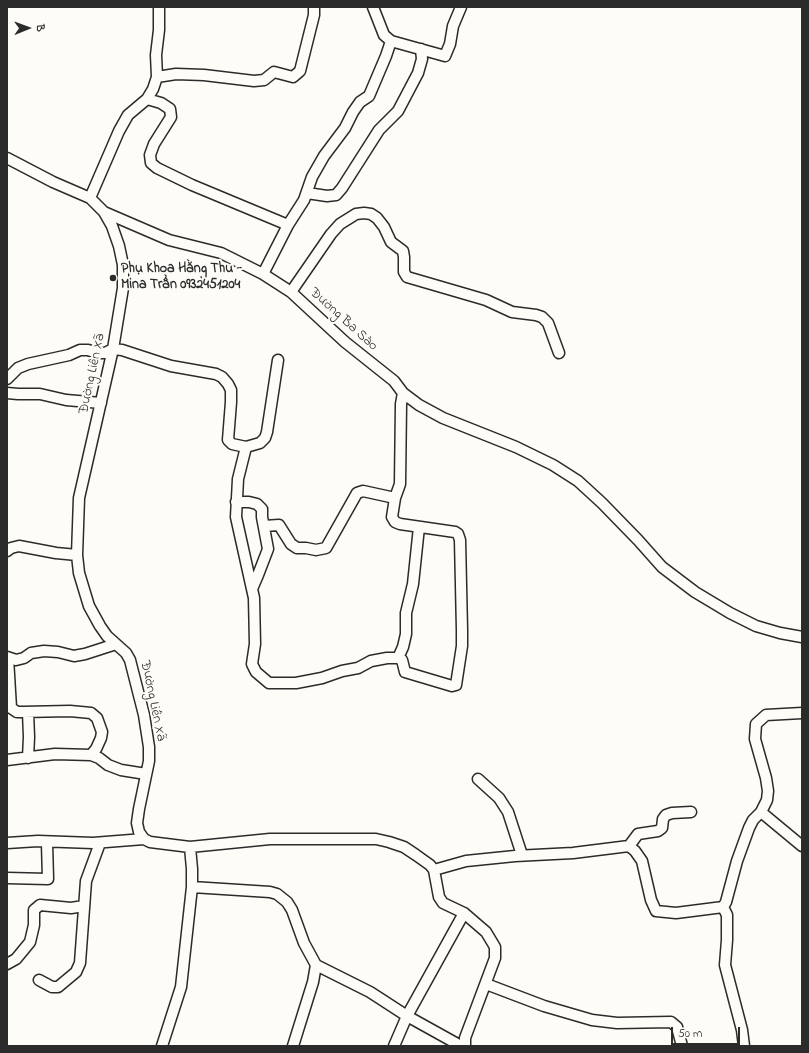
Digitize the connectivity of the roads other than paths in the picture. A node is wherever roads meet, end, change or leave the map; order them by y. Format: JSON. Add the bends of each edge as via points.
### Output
{"nodes":[{"id":1,"x":159,"y":7,"type":"edge"},
{"id":2,"x":314,"y":7,"type":"edge"},
{"id":3,"x":373,"y":7,"type":"edge"},
{"id":4,"x":462,"y":7,"type":"edge"},
{"id":5,"x":391,"y":41,"type":"junction"},
{"id":6,"x":421,"y":49,"type":"junction"},
{"id":7,"x":157,"y":77,"type":"junction"},
{"id":8,"x":147,"y":99,"type":"junction"},
{"id":9,"x":7,"y":158,"type":"edge"},
{"id":10,"x":307,"y":193,"type":"junction"},
{"id":11,"x":90,"y":198,"type":"junction"},
{"id":12,"x":104,"y":212,"type":"junction"},
{"id":13,"x":288,"y":225,"type":"junction"},
{"id":14,"x":263,"y":274,"type":"junction"},
{"id":15,"x":292,"y":292,"type":"junction"},
{"id":16,"x":113,"y":349,"type":"junction"},
{"id":17,"x":559,"y":352,"type":"dead end"},
{"id":18,"x":278,"y":360,"type":"dead end"},
{"id":19,"x":7,"y":379,"type":"edge"},
{"id":20,"x":7,"y":393,"type":"edge"},
{"id":21,"x":403,"y":393,"type":"junction"},
{"id":22,"x":101,"y":403,"type":"junction"},
{"id":23,"x":246,"y":447,"type":"junction"},
{"id":24,"x":396,"y":498,"type":"junction"},
{"id":25,"x":236,"y":502,"type":"junction"},
{"id":26,"x":264,"y":526,"type":"junction"},
{"id":27,"x":419,"y":527,"type":"junction"},
{"id":28,"x":7,"y":551,"type":"edge"},
{"id":29,"x":77,"y":555,"type":"junction"},
{"id":30,"x":252,"y":589,"type":"junction"},
{"id":31,"x":802,"y":637,"type":"edge"},
{"id":32,"x":116,"y":644,"type":"junction"},
{"id":33,"x":8,"y":658,"type":"edge"},
{"id":34,"x":398,"y":658,"type":"junction"},
{"id":35,"x":28,"y":712,"type":"junction"},
{"id":36,"x":802,"y":713,"type":"edge"},
{"id":37,"x":91,"y":755,"type":"junction"},
{"id":38,"x":28,"y":758,"type":"junction"},
{"id":39,"x":7,"y":760,"type":"edge"},
{"id":40,"x":146,"y":774,"type":"junction"},
{"id":41,"x":478,"y":779,"type":"dead end"},
{"id":42,"x":691,"y":812,"type":"dead end"},
{"id":43,"x":761,"y":812,"type":"junction"},
{"id":44,"x":144,"y":839,"type":"junction"},
{"id":45,"x":7,"y":843,"type":"edge"},
{"id":46,"x":47,"y":843,"type":"junction"},
{"id":47,"x":100,"y":843,"type":"junction"},
{"id":48,"x":190,"y":846,"type":"junction"},
{"id":49,"x":629,"y":846,"type":"junction"},
{"id":50,"x":802,"y":846,"type":"edge"},
{"id":51,"x":522,"y":855,"type":"junction"},
{"id":52,"x":434,"y":870,"type":"junction"},
{"id":53,"x":7,"y":878,"type":"edge"},
{"id":54,"x":192,"y":887,"type":"junction"},
{"id":55,"x":84,"y":906,"type":"junction"},
{"id":56,"x":723,"y":907,"type":"junction"},
{"id":57,"x":464,"y":913,"type":"junction"},
{"id":58,"x":7,"y":964,"type":"edge"},
{"id":59,"x":316,"y":965,"type":"junction"},
{"id":60,"x":39,"y":980,"type":"dead end"},
{"id":61,"x":486,"y":984,"type":"junction"},
{"id":62,"x":407,"y":1016,"type":"junction"},
{"id":63,"x":162,"y":1046,"type":"edge"},
{"id":64,"x":293,"y":1046,"type":"edge"},
{"id":65,"x":394,"y":1046,"type":"edge"},
{"id":66,"x":461,"y":1046,"type":"edge"},
{"id":67,"x":465,"y":1046,"type":"edge"},
{"id":68,"x":682,"y":1046,"type":"edge"},
{"id":69,"x":744,"y":1046,"type":"edge"}],
"edges":[{"from":1,"to":7,"type":"street"},
{"from":2,"to":7,"type":"street","via":[[300,71],[293,77],[274,72],[264,80],[254,81],[204,75],[176,74]]},
{"from":3,"to":5,"type":"street","via":[[384,35]]},
{"from":4,"to":6,"type":"street","via":[[453,26],[445,56]]},
{"from":5,"to":6,"type":"street"},
{"from":5,"to":10,"type":"street","via":[[369,96],[360,102],[324,156],[312,176]]},
{"from":6,"to":10,"type":"street","via":[[422,58],[418,73],[398,111],[379,130],[342,188],[336,195]]},
{"from":7,"to":8,"type":"street"},
{"from":8,"to":11,"type":"street","via":[[128,115]]},
{"from":8,"to":13,"type":"street","via":[[170,109],[170,117],[150,155],[151,163],[192,185]]},
{"from":9,"to":11,"type":"street","name":"Đường Liên Xã"},
{"from":10,"to":13,"type":"street"},
{"from":11,"to":12,"type":"street","name":"Đường Liên Xã"},
{"from":12,"to":14,"type":"street","name":"Đường Ba Sào","via":[[169,240],[221,253]]},
{"from":12,"to":16,"type":"street","name":"Đường Liên Xã","via":[[120,246],[123,265],[123,288]]},
{"from":13,"to":14,"type":"street"},
{"from":14,"to":15,"type":"street","name":"Đường Ba Sào"},
{"from":15,"to":17,"type":"street","via":[[340,224],[356,214],[371,214],[384,227],[391,242],[403,251],[404,272],[407,277],[486,300],[512,312],[542,317],[548,322]]},
{"from":15,"to":21,"type":"street","name":"Đường Ba Sào","via":[[345,342],[394,381]]},
{"from":16,"to":19,"type":"street","via":[[105,353],[80,350],[28,364],[18,368]]},
{"from":16,"to":22,"type":"street","name":"Đường Liên Xã"},
{"from":16,"to":23,"type":"street","via":[[171,366],[222,377],[231,390],[228,440],[232,444]]},
{"from":18,"to":23,"type":"street","via":[[268,432],[260,443]]},
{"from":20,"to":22,"type":"street","via":[[40,394],[66,400]]},
{"from":21,"to":24,"type":"street","via":[[400,484]]},
{"from":21,"to":31,"type":"street","name":"Đường Ba Sào","via":[[443,418],[516,447],[554,465],[578,481],[662,567],[695,592],[756,626]]},
{"from":22,"to":29,"type":"street","name":"Đường Liên Xã","via":[[79,498]]},
{"from":23,"to":25,"type":"street","via":[[238,479]]},
{"from":24,"to":26,"type":"street","via":[[364,491],[357,493],[326,548],[297,548],[291,544],[279,525]]},
{"from":24,"to":27,"type":"street","via":[[392,517],[395,522]]},
{"from":25,"to":26,"type":"street","via":[[257,504],[262,509]]},
{"from":25,"to":30,"type":"street","via":[[239,535]]},
{"from":26,"to":30,"type":"street","via":[[268,549]]},
{"from":27,"to":34,"type":"street","via":[[413,584],[406,613],[406,634]]},
{"from":27,"to":34,"type":"street","via":[[455,532],[460,540],[462,646],[456,685],[405,672],[402,660]]},
{"from":28,"to":29,"type":"street","via":[[19,546]]},
{"from":29,"to":32,"type":"street","name":"Đường Liên Xã","via":[[79,573],[89,606],[107,636]]},
{"from":30,"to":34,"type":"street","via":[[255,625],[252,664],[256,672],[269,683],[296,683],[322,678],[358,668],[371,661]]},
{"from":32,"to":33,"type":"street","via":[[74,656],[44,651],[31,653],[16,660]]},
{"from":32,"to":40,"type":"street","name":"Đường Liên Xã","via":[[130,660],[144,715],[149,747]]},
{"from":33,"to":35,"type":"street","via":[[11,708],[17,712]]},
{"from":35,"to":37,"type":"street","via":[[91,713],[97,718],[102,732]]},
{"from":35,"to":38,"type":"street"},
{"from":36,"to":43,"type":"street","via":[[766,715],[756,724],[755,738],[768,791]]},
{"from":37,"to":38,"type":"street","via":[[55,754]]},
{"from":37,"to":40,"type":"street","via":[[122,770]]},
{"from":38,"to":39,"type":"street"},
{"from":40,"to":44,"type":"street","name":"Đường Liên Xã","via":[[137,823]]},
{"from":41,"to":51,"type":"street","via":[[499,798],[508,812]]},
{"from":42,"to":49,"type":"street","via":[[666,815],[662,828],[638,834]]},
{"from":43,"to":50,"type":"street"},
{"from":43,"to":56,"type":"street","via":[[749,828]]},
{"from":44,"to":47,"type":"street"},
{"from":44,"to":48,"type":"street","via":[[150,842]]},
{"from":45,"to":46,"type":"street"},
{"from":46,"to":47,"type":"street"},
{"from":46,"to":53,"type":"street","via":[[48,879]]},
{"from":47,"to":55,"type":"street","via":[[86,881]]},
{"from":48,"to":52,"type":"street","via":[[270,839],[376,839],[404,847]]},
{"from":48,"to":54,"type":"street"},
{"from":49,"to":51,"type":"street","via":[[573,853]]},
{"from":49,"to":56,"type":"street","via":[[642,861],[656,911],[676,913]]},
{"from":51,"to":52,"type":"street","via":[[466,861]]},
{"from":52,"to":57,"type":"street","via":[[439,897],[443,903]]},
{"from":54,"to":59,"type":"street","via":[[277,894],[292,910],[304,943]]},
{"from":54,"to":63,"type":"street","via":[[181,987]]},
{"from":55,"to":58,"type":"street","via":[[71,908],[40,905],[34,910],[30,942],[16,959]]},
{"from":55,"to":60,"type":"street","via":[[80,963],[76,972],[58,987],[52,987]]},
{"from":56,"to":69,"type":"street","via":[[728,922],[725,965]]},
{"from":57,"to":61,"type":"street","via":[[486,932],[495,946],[495,958]]},
{"from":57,"to":62,"type":"street"},
{"from":59,"to":62,"type":"street","via":[[370,992]]},
{"from":59,"to":64,"type":"street"},
{"from":61,"to":67,"type":"street","via":[[465,1038]]},
{"from":61,"to":68,"type":"street","via":[[544,1006],[592,1020],[617,1023],[671,1022],[677,1027]]},
{"from":62,"to":65,"type":"street"},
{"from":62,"to":66,"type":"street"}]}
